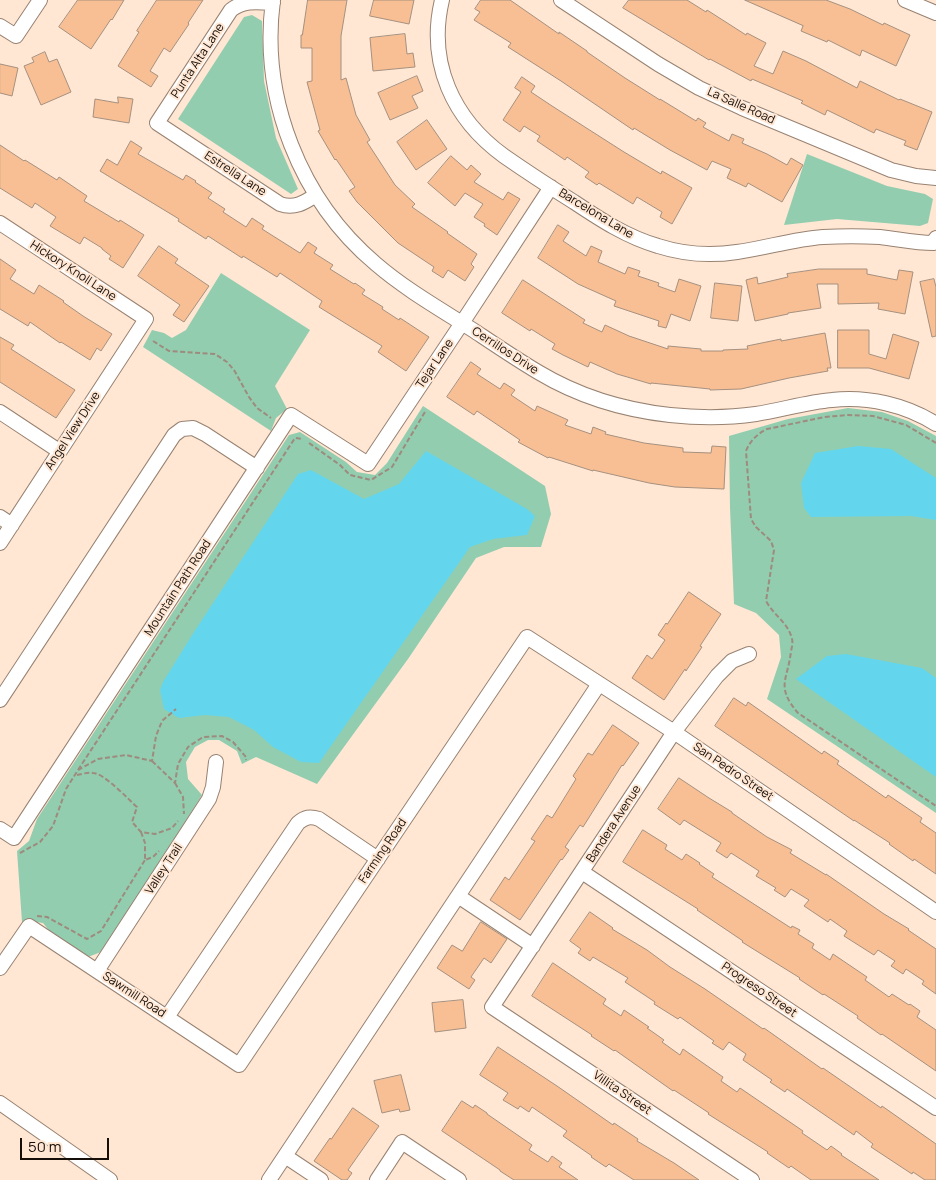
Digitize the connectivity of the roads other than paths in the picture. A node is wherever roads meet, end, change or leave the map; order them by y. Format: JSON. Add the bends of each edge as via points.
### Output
{"nodes":[{"id":1,"x":40,"y":0,"type":"edge"},
{"id":2,"x":442,"y":0,"type":"edge"},
{"id":3,"x":561,"y":0,"type":"edge"},
{"id":4,"x":905,"y":0,"type":"edge"},
{"id":5,"x":273,"y":2,"type":"edge"},
{"id":6,"x":936,"y":13,"type":"edge"},
{"id":7,"x":0,"y":26,"type":"edge"},
{"id":8,"x":156,"y":123,"type":"joint"},
{"id":9,"x":936,"y":178,"type":"edge"},
{"id":10,"x":551,"y":188,"type":"junction"},
{"id":11,"x":316,"y":195,"type":"junction"},
{"id":12,"x":0,"y":224,"type":"edge"},
{"id":13,"x":934,"y":240,"type":"edge"},
{"id":14,"x":146,"y":319,"type":"joint"},
{"id":15,"x":462,"y":323,"type":"junction"},
{"id":16,"x":0,"y":412,"type":"edge"},
{"id":17,"x":934,"y":420,"type":"edge"},
{"id":18,"x":59,"y":451,"type":"junction"},
{"id":19,"x":368,"y":464,"type":"joint"},
{"id":20,"x":256,"y":468,"type":"junction"},
{"id":21,"x":6,"y":521,"type":"edge"},
{"id":22,"x":0,"y":543,"type":"edge"},
{"id":23,"x":527,"y":637,"type":"joint"},
{"id":24,"x":749,"y":654,"type":"dead end"},
{"id":25,"x":599,"y":684,"type":"junction"},
{"id":26,"x":0,"y":700,"type":"edge"},
{"id":27,"x":674,"y":732,"type":"junction"},
{"id":28,"x":216,"y":762,"type":"dead end"},
{"id":29,"x":0,"y":829,"type":"edge"},
{"id":30,"x":378,"y":859,"type":"junction"},
{"id":31,"x":582,"y":872,"type":"junction"},
{"id":32,"x":458,"y":896,"type":"junction"},
{"id":33,"x":936,"y":912,"type":"edge"},
{"id":34,"x":533,"y":946,"type":"junction"},
{"id":35,"x":0,"y":968,"type":"edge"},
{"id":36,"x":97,"y":971,"type":"junction"},
{"id":37,"x":492,"y":1007,"type":"joint"},
{"id":38,"x":167,"y":1017,"type":"junction"},
{"id":39,"x":239,"y":1065,"type":"joint"},
{"id":40,"x":0,"y":1103,"type":"edge"},
{"id":41,"x":936,"y":1108,"type":"edge"},
{"id":42,"x":285,"y":1156,"type":"junction"},
{"id":43,"x":110,"y":1180,"type":"edge"},
{"id":44,"x":269,"y":1180,"type":"edge"},
{"id":45,"x":321,"y":1180,"type":"edge"},
{"id":46,"x":377,"y":1180,"type":"edge"},
{"id":47,"x":459,"y":1180,"type":"edge"},
{"id":48,"x":752,"y":1180,"type":"edge"}],
"edges":[{"from":1,"to":7,"type":"street","via":[[16,36]]},
{"from":2,"to":10,"type":"street","name":"Barcelona Lane","via":[[438,50],[444,78],[459,110],[492,148]]},
{"from":3,"to":9,"type":"street","name":"La Salle Road","via":[[678,76],[720,98],[891,170]]},
{"from":4,"to":6,"type":"street"},
{"from":5,"to":8,"type":"street","name":"Punta Alta Lane","via":[[245,2],[231,10]]},
{"from":5,"to":11,"type":"street","name":"Cerrillos Drive","via":[[272,63],[278,103],[297,160]]},
{"from":8,"to":11,"type":"street","name":"Estrella Lane","via":[[280,204],[297,205]]},
{"from":10,"to":13,"type":"street","name":"Barcelona Lane","via":[[630,236],[659,247],[689,252],[720,254],[804,239],[842,236],[880,237],[917,243]]},
{"from":10,"to":15,"type":"street","name":"Tejar Lane"},
{"from":11,"to":15,"type":"street","name":"Cerrillos Drive","via":[[338,225],[370,258],[391,276]]},
{"from":12,"to":14,"type":"street","name":"Hickory Knoll Lane"},
{"from":14,"to":18,"type":"street","name":"Angel View Drive"},
{"from":15,"to":17,"type":"street","name":"Cerrillos Drive","via":[[557,382],[594,398],[633,409],[673,416],[714,417],[754,414],[831,400],[860,399],[882,402]]},
{"from":15,"to":19,"type":"street","name":"Tejar Lane"},
{"from":16,"to":18,"type":"street"},
{"from":18,"to":21,"type":"street","name":"Angel View Drive"},
{"from":19,"to":20,"type":"street","name":"Mountain Path Road","via":[[291,415]]},
{"from":20,"to":26,"type":"street","via":[[194,428],[182,429],[174,436]]},
{"from":20,"to":29,"type":"street","name":"Mountain Path Road","via":[[14,838]]},
{"from":21,"to":22,"type":"street","name":"Angel View Drive"},
{"from":23,"to":25,"type":"street","name":"San Pedro Street"},
{"from":23,"to":30,"type":"street","name":"Farming Road"},
{"from":24,"to":27,"type":"street","name":"Bandera Avenue","via":[[732,661],[717,676]]},
{"from":25,"to":27,"type":"street","name":"San Pedro Street"},
{"from":25,"to":32,"type":"street"},
{"from":27,"to":31,"type":"street","name":"Bandera Avenue"},
{"from":27,"to":33,"type":"street","name":"San Pedro Street"},
{"from":28,"to":36,"type":"street","name":"Valley Trail","via":[[209,799]]},
{"from":30,"to":38,"type":"street","via":[[320,819],[303,819]]},
{"from":30,"to":39,"type":"street","name":"Farming Road"},
{"from":31,"to":34,"type":"street","name":"Bandera Avenue"},
{"from":31,"to":41,"type":"street","name":"Progreso Street"},
{"from":32,"to":34,"type":"street"},
{"from":32,"to":42,"type":"street"},
{"from":34,"to":37,"type":"street","name":"Bandera Avenue"},
{"from":35,"to":36,"type":"street","name":"Sawmill Road","via":[[30,920]]},
{"from":36,"to":38,"type":"street","name":"Sawmill Road"},
{"from":37,"to":48,"type":"street","name":"Villita Street"},
{"from":38,"to":39,"type":"street","name":"Sawmill Road"},
{"from":40,"to":43,"type":"street"},
{"from":42,"to":44,"type":"street"},
{"from":42,"to":45,"type":"street"},
{"from":46,"to":47,"type":"street","via":[[402,1142]]}]}
